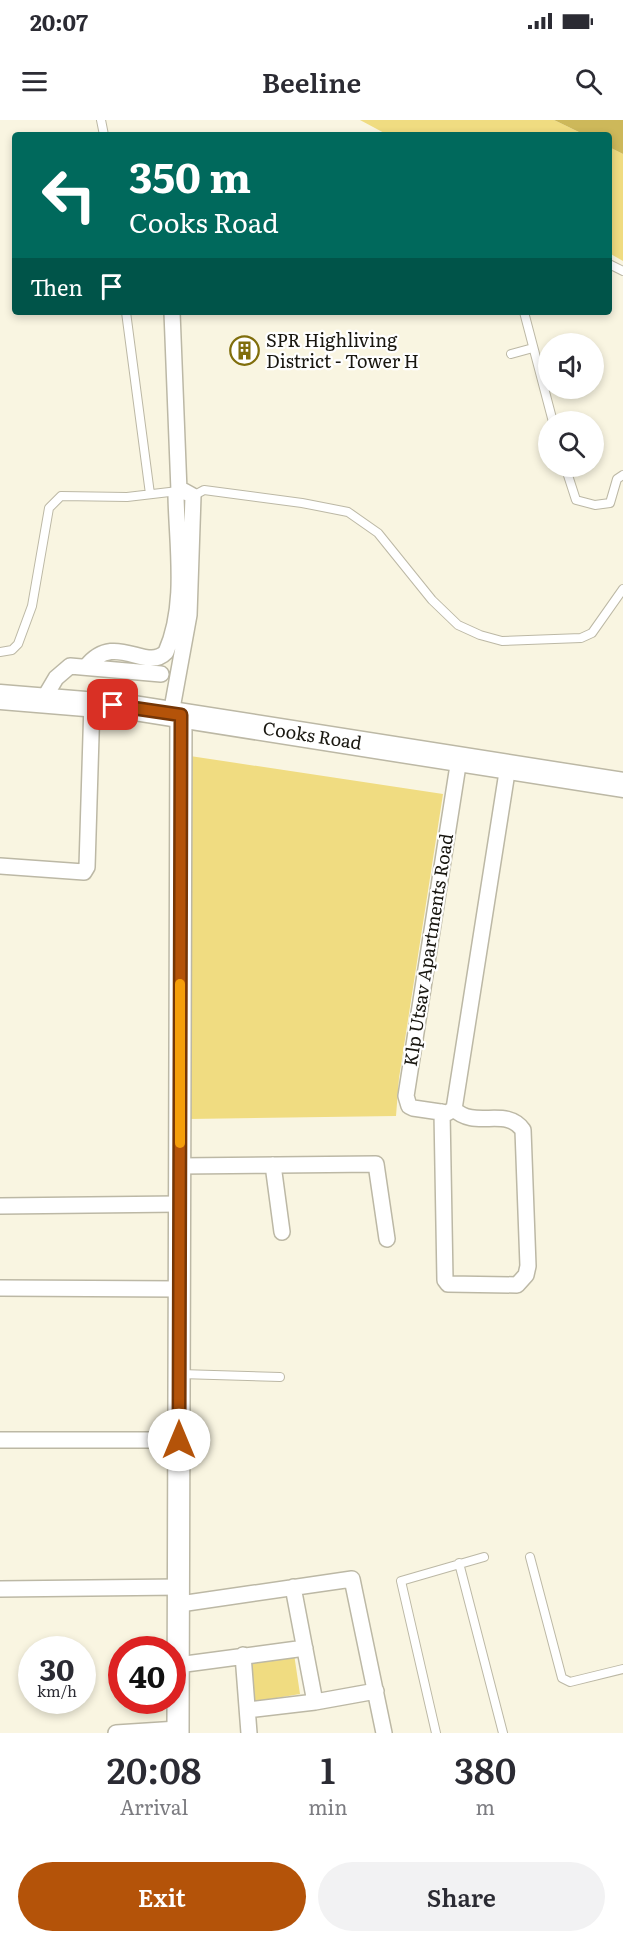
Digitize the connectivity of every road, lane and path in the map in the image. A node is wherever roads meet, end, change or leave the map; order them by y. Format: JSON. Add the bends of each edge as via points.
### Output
{"nodes":[{"id":1,"x":126,"y":315,"type":"edge"},
{"id":2,"x":172,"y":315,"type":"edge"},
{"id":3,"x":525,"y":315,"type":"edge"},
{"id":4,"x":533,"y":348,"type":"junction"},
{"id":5,"x":511,"y":354,"type":"dead end"},
{"id":6,"x":550,"y":411,"type":"edge"},
{"id":7,"x":623,"y":475,"type":"edge"},
{"id":8,"x":569,"y":477,"type":"edge"},
{"id":9,"x":150,"y":494,"type":"junction"},
{"id":10,"x":186,"y":494,"type":"junction"},
{"id":11,"x":623,"y":589,"type":"edge"},
{"id":12,"x":0,"y":652,"type":"edge"},
{"id":13,"x":86,"y":667,"type":"junction"},
{"id":14,"x":161,"y":674,"type":"dead end"},
{"id":15,"x":0,"y":697,"type":"edge"},
{"id":16,"x":43,"y":700,"type":"junction"},
{"id":17,"x":92,"y":702,"type":"junction"},
{"id":18,"x":176,"y":714,"type":"junction"},
{"id":19,"x":459,"y":759,"type":"junction"},
{"id":20,"x":508,"y":766,"type":"junction"},
{"id":21,"x":623,"y":785,"type":"edge"},
{"id":22,"x":0,"y":866,"type":"edge"},
{"id":23,"x":448,"y":1110,"type":"junction"},
{"id":24,"x":273,"y":1165,"type":"junction"},
{"id":25,"x":180,"y":1166,"type":"junction"},
{"id":26,"x":179,"y":1204,"type":"junction"},
{"id":27,"x":0,"y":1206,"type":"edge"},
{"id":28,"x":282,"y":1232,"type":"dead end"},
{"id":29,"x":387,"y":1239,"type":"dead end"},
{"id":30,"x":0,"y":1288,"type":"edge"},
{"id":31,"x":179,"y":1289,"type":"junction"},
{"id":32,"x":179,"y":1374,"type":"junction"},
{"id":33,"x":280,"y":1377,"type":"dead end"},
{"id":34,"x":0,"y":1440,"type":"edge"},
{"id":35,"x":179,"y":1440,"type":"junction"},
{"id":36,"x":484,"y":1557,"type":"dead end"},
{"id":37,"x":530,"y":1557,"type":"dead end"},
{"id":38,"x":459,"y":1563,"type":"junction"},
{"id":39,"x":293,"y":1587,"type":"junction"},
{"id":40,"x":0,"y":1589,"type":"edge"},
{"id":41,"x":180,"y":1596,"type":"junction"},
{"id":42,"x":179,"y":1636,"type":"edge"},
{"id":43,"x":305,"y":1648,"type":"junction"},
{"id":44,"x":243,"y":1655,"type":"junction"},
{"id":45,"x":186,"y":1664,"type":"edge"},
{"id":46,"x":623,"y":1669,"type":"edge"},
{"id":47,"x":375,"y":1691,"type":"junction"},
{"id":48,"x":315,"y":1702,"type":"junction"},
{"id":49,"x":248,"y":1710,"type":"junction"},
{"id":50,"x":178,"y":1714,"type":"edge"},
{"id":51,"x":178,"y":1731,"type":"edge"},
{"id":52,"x":116,"y":1733,"type":"edge"},
{"id":53,"x":249,"y":1733,"type":"edge"},
{"id":54,"x":384,"y":1733,"type":"edge"},
{"id":55,"x":436,"y":1733,"type":"edge"},
{"id":56,"x":503,"y":1733,"type":"edge"}],
"edges":[{"from":1,"to":9,"type":"lane"},
{"from":2,"to":10,"type":"street"},
{"from":3,"to":4,"type":"lane"},
{"from":4,"to":5,"type":"lane"},
{"from":4,"to":6,"type":"lane"},
{"from":7,"to":8,"type":"lane","via":[[610,503],[595,505],[576,500]]},
{"from":9,"to":10,"type":"lane"},
{"from":9,"to":12,"type":"lane","via":[[61,496],[53,502],[46,520],[34,597],[22,634],[12,650]]},
{"from":10,"to":11,"type":"lane","via":[[204,490],[348,512],[378,533],[432,600],[458,625],[502,641],[581,638],[592,633]]},
{"from":10,"to":13,"type":"street","via":[[176,496],[178,599],[176,623],[166,652],[154,658],[110,650],[94,657]]},
{"from":10,"to":18,"type":"street","via":[[189,615]]},
{"from":13,"to":14,"type":"street"},
{"from":13,"to":16,"type":"street","via":[[66,668]]},
{"from":15,"to":16,"type":"main road","name":"Cooks Road"},
{"from":16,"to":17,"type":"main road","name":"Cooks Road"},
{"from":17,"to":18,"type":"main road","name":"Cooks Road"},
{"from":17,"to":22,"type":"street","via":[[87,867],[84,872]]},
{"from":18,"to":19,"type":"main road","name":"Cooks Road"},
{"from":18,"to":25,"type":"street"},
{"from":19,"to":20,"type":"main road","name":"Cooks Road"},
{"from":19,"to":23,"type":"street","name":"Klp Utsav Apartments Road","via":[[406,1096],[413,1108]]},
{"from":20,"to":21,"type":"main road","name":"Cooks Road"},
{"from":20,"to":23,"type":"street","name":"Klp Utsav Apartments Road"},
{"from":23,"to":23,"type":"street","name":"Klp Utsav Apartments Road","via":[[446,1280],[460,1286],[517,1285],[528,1266],[523,1130],[510,1120],[464,1118]]},
{"from":24,"to":25,"type":"street"},
{"from":24,"to":28,"type":"street"},
{"from":24,"to":29,"type":"street","via":[[376,1164]]},
{"from":25,"to":26,"type":"street"},
{"from":26,"to":27,"type":"street"},
{"from":26,"to":31,"type":"street"},
{"from":30,"to":31,"type":"street"},
{"from":31,"to":32,"type":"street"},
{"from":32,"to":33,"type":"lane"},
{"from":32,"to":35,"type":"street"},
{"from":34,"to":35,"type":"street"},
{"from":35,"to":41,"type":"street"},
{"from":36,"to":38,"type":"lane"},
{"from":37,"to":46,"type":"lane","via":[[562,1678],[570,1682]]},
{"from":38,"to":55,"type":"lane","via":[[401,1581]]},
{"from":38,"to":56,"type":"lane"},
{"from":39,"to":41,"type":"street"},
{"from":39,"to":43,"type":"street"},
{"from":39,"to":47,"type":"street","via":[[352,1579]]},
{"from":40,"to":41,"type":"street"},
{"from":41,"to":42,"type":"street"},
{"from":43,"to":44,"type":"street"},
{"from":43,"to":48,"type":"street"},
{"from":44,"to":45,"type":"street"},
{"from":44,"to":49,"type":"street"},
{"from":47,"to":48,"type":"street"},
{"from":47,"to":54,"type":"street"},
{"from":48,"to":49,"type":"street"},
{"from":49,"to":53,"type":"street"},
{"from":50,"to":51,"type":"street"},
{"from":51,"to":52,"type":"street"}]}
